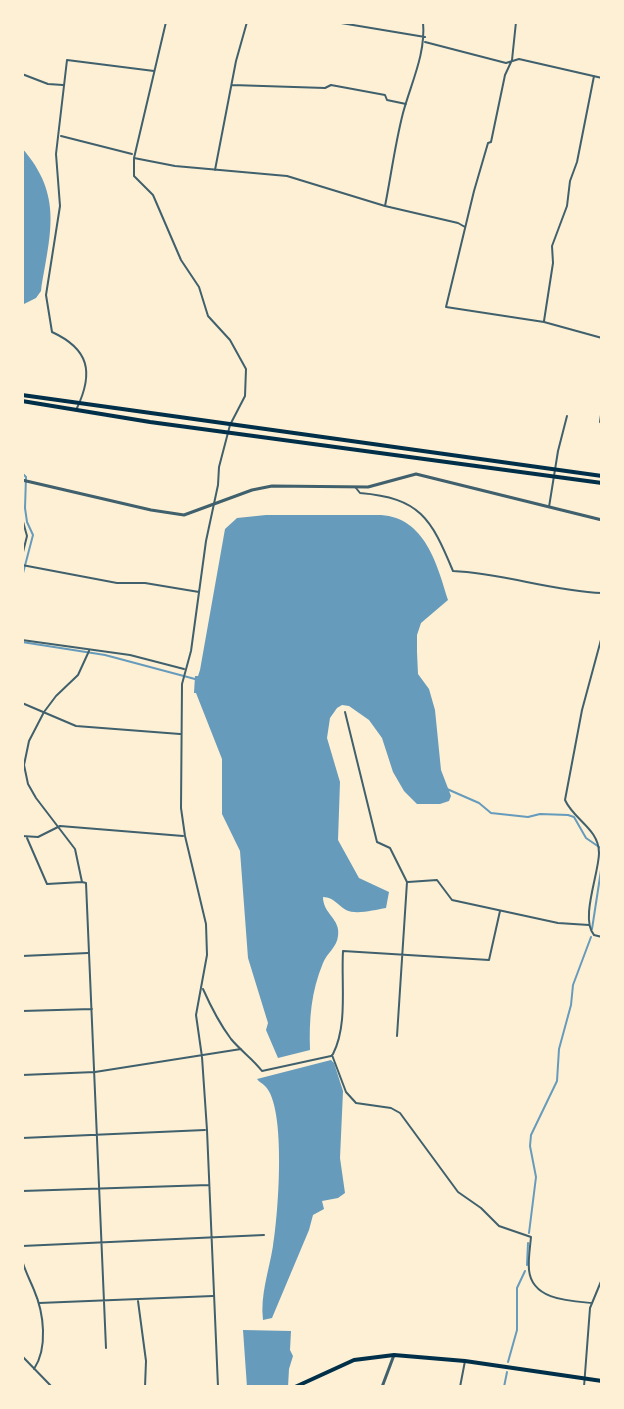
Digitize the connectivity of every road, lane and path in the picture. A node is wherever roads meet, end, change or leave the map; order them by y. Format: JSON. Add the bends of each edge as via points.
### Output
{"nodes":[{"id":1,"x":166,"y":22,"type":"edge"},
{"id":2,"x":247,"y":22,"type":"edge"},
{"id":3,"x":335,"y":22,"type":"edge"},
{"id":4,"x":423,"y":22,"type":"edge"},
{"id":5,"x":516,"y":22,"type":"edge"},
{"id":6,"x":425,"y":37,"type":"junction"},
{"id":7,"x":423,"y":42,"type":"junction"},
{"id":8,"x":512,"y":60,"type":"junction"},
{"id":9,"x":156,"y":71,"type":"junction"},
{"id":10,"x":22,"y":74,"type":"edge"},
{"id":11,"x":594,"y":76,"type":"junction"},
{"id":12,"x":602,"y":78,"type":"edge"},
{"id":13,"x":63,"y":85,"type":"junction"},
{"id":14,"x":232,"y":85,"type":"junction"},
{"id":15,"x":407,"y":104,"type":"junction"},
{"id":16,"x":60,"y":136,"type":"junction"},
{"id":17,"x":134,"y":156,"type":"junction"},
{"id":18,"x":215,"y":171,"type":"junction"},
{"id":19,"x":385,"y":206,"type":"junction"},
{"id":20,"x":466,"y":228,"type":"junction"},
{"id":21,"x":544,"y":322,"type":"junction"},
{"id":22,"x":602,"y":338,"type":"edge"},
{"id":23,"x":22,"y":395,"type":"edge"},
{"id":24,"x":22,"y":401,"type":"edge"},
{"id":25,"x":78,"y":406,"type":"junction"},
{"id":26,"x":602,"y":408,"type":"edge"},
{"id":27,"x":567,"y":416,"type":"dead end"},
{"id":28,"x":602,"y":423,"type":"edge"},
{"id":29,"x":230,"y":425,"type":"junction"},
{"id":30,"x":228,"y":432,"type":"junction"},
{"id":31,"x":556,"y":469,"type":"junction"},
{"id":32,"x":555,"y":476,"type":"junction"},
{"id":33,"x":602,"y":476,"type":"edge"},
{"id":34,"x":22,"y":480,"type":"edge"},
{"id":35,"x":602,"y":483,"type":"edge"},
{"id":36,"x":356,"y":488,"type":"junction"},
{"id":37,"x":213,"y":506,"type":"junction"},
{"id":38,"x":549,"y":507,"type":"junction"},
{"id":39,"x":22,"y":518,"type":"edge"},
{"id":40,"x":602,"y":520,"type":"edge"},
{"id":41,"x":22,"y":556,"type":"edge"},
{"id":42,"x":22,"y":565,"type":"edge"},
{"id":43,"x":199,"y":592,"type":"junction"},
{"id":44,"x":602,"y":593,"type":"edge"},
{"id":45,"x":602,"y":636,"type":"edge"},
{"id":46,"x":22,"y":640,"type":"edge"},
{"id":47,"x":88,"y":652,"type":"junction"},
{"id":48,"x":185,"y":671,"type":"junction"},
{"id":49,"x":22,"y":703,"type":"edge"},
{"id":50,"x":44,"y":712,"type":"junction"},
{"id":51,"x":345,"y":712,"type":"dead end"},
{"id":52,"x":181,"y":734,"type":"junction"},
{"id":53,"x":56,"y":827,"type":"junction"},
{"id":54,"x":22,"y":836,"type":"edge"},
{"id":55,"x":27,"y":836,"type":"junction"},
{"id":56,"x":185,"y":836,"type":"junction"},
{"id":57,"x":82,"y":882,"type":"junction"},
{"id":58,"x":407,"y":882,"type":"junction"},
{"id":59,"x":500,"y":911,"type":"junction"},
{"id":60,"x":589,"y":925,"type":"junction"},
{"id":61,"x":602,"y":937,"type":"edge"},
{"id":62,"x":89,"y":953,"type":"junction"},
{"id":63,"x":402,"y":955,"type":"junction"},
{"id":64,"x":22,"y":956,"type":"edge"},
{"id":65,"x":202,"y":987,"type":"junction"},
{"id":66,"x":92,"y":1009,"type":"junction"},
{"id":67,"x":22,"y":1011,"type":"edge"},
{"id":68,"x":397,"y":1036,"type":"dead end"},
{"id":69,"x":241,"y":1049,"type":"junction"},
{"id":70,"x":332,"y":1055,"type":"junction"},
{"id":71,"x":202,"y":1057,"type":"junction"},
{"id":72,"x":95,"y":1072,"type":"junction"},
{"id":73,"x":22,"y":1075,"type":"edge"},
{"id":74,"x":207,"y":1130,"type":"junction"},
{"id":75,"x":97,"y":1135,"type":"junction"},
{"id":76,"x":22,"y":1138,"type":"edge"},
{"id":77,"x":210,"y":1185,"type":"junction"},
{"id":78,"x":99,"y":1188,"type":"junction"},
{"id":79,"x":22,"y":1191,"type":"edge"},
{"id":80,"x":264,"y":1235,"type":"dead end"},
{"id":81,"x":211,"y":1238,"type":"junction"},
{"id":82,"x":102,"y":1242,"type":"junction"},
{"id":83,"x":22,"y":1246,"type":"edge"},
{"id":84,"x":22,"y":1260,"type":"edge"},
{"id":85,"x":602,"y":1279,"type":"edge"},
{"id":86,"x":214,"y":1296,"type":"junction"},
{"id":87,"x":138,"y":1299,"type":"junction"},
{"id":88,"x":104,"y":1301,"type":"junction"},
{"id":89,"x":39,"y":1303,"type":"junction"},
{"id":90,"x":592,"y":1303,"type":"junction"},
{"id":91,"x":106,"y":1348,"type":"dead end"},
{"id":92,"x":394,"y":1355,"type":"junction"},
{"id":93,"x":22,"y":1356,"type":"edge"},
{"id":94,"x":465,"y":1361,"type":"junction"},
{"id":95,"x":34,"y":1369,"type":"junction"},
{"id":96,"x":586,"y":1377,"type":"junction"},
{"id":97,"x":602,"y":1381,"type":"edge"},
{"id":98,"x":52,"y":1387,"type":"edge"},
{"id":99,"x":145,"y":1387,"type":"edge"},
{"id":100,"x":218,"y":1387,"type":"edge"},
{"id":101,"x":295,"y":1387,"type":"edge"},
{"id":102,"x":382,"y":1387,"type":"edge"},
{"id":103,"x":460,"y":1387,"type":"edge"},
{"id":104,"x":584,"y":1387,"type":"edge"}],
"edges":[{"from":1,"to":9,"type":"street"},
{"from":2,"to":14,"type":"street"},
{"from":3,"to":6,"type":"street"},
{"from":4,"to":6,"type":"street"},
{"from":5,"to":8,"type":"street"},
{"from":6,"to":7,"type":"street"},
{"from":7,"to":8,"type":"street","via":[[506,63]]},
{"from":7,"to":15,"type":"street"},
{"from":8,"to":11,"type":"street"},
{"from":8,"to":20,"type":"street"},
{"from":9,"to":13,"type":"street","via":[[67,60]]},
{"from":9,"to":17,"type":"street"},
{"from":10,"to":13,"type":"street"},
{"from":11,"to":12,"type":"street"},
{"from":11,"to":21,"type":"street","via":[[567,206],[552,246]]},
{"from":13,"to":16,"type":"street"},
{"from":14,"to":15,"type":"street","via":[[331,85]]},
{"from":14,"to":18,"type":"street"},
{"from":15,"to":19,"type":"street"},
{"from":16,"to":17,"type":"street"},
{"from":16,"to":25,"type":"street","via":[[60,206],[46,299],[52,332],[75,345],[83,359],[88,385]]},
{"from":17,"to":18,"type":"street"},
{"from":17,"to":29,"type":"street","via":[[134,176],[153,195],[206,312],[245,364],[245,396]]},
{"from":18,"to":19,"type":"street","via":[[287,176]]},
{"from":19,"to":20,"type":"street"},
{"from":20,"to":21,"type":"street","via":[[446,307]]},
{"from":21,"to":22,"type":"street"},
{"from":23,"to":25,"type":"main road"},
{"from":24,"to":30,"type":"main road"},
{"from":25,"to":29,"type":"main road"},
{"from":26,"to":28,"type":"street"},
{"from":27,"to":31,"type":"street"},
{"from":29,"to":30,"type":"street"},
{"from":29,"to":31,"type":"main road"},
{"from":30,"to":32,"type":"main road"},
{"from":30,"to":37,"type":"street"},
{"from":31,"to":32,"type":"street"},
{"from":31,"to":33,"type":"main road"},
{"from":32,"to":35,"type":"main road"},
{"from":32,"to":38,"type":"street"},
{"from":34,"to":37,"type":"street","via":[[171,514]]},
{"from":36,"to":37,"type":"street","via":[[272,486]]},
{"from":36,"to":38,"type":"street","via":[[416,474]]},
{"from":36,"to":44,"type":"street","via":[[412,505],[444,548],[453,571]]},
{"from":37,"to":43,"type":"street"},
{"from":38,"to":40,"type":"street"},
{"from":39,"to":41,"type":"street","via":[[27,536]]},
{"from":42,"to":43,"type":"street"},
{"from":43,"to":48,"type":"street"},
{"from":45,"to":60,"type":"street","via":[[565,795],[566,804],[598,846]]},
{"from":46,"to":47,"type":"street"},
{"from":47,"to":48,"type":"street","via":[[130,655]]},
{"from":47,"to":50,"type":"street","via":[[78,675]]},
{"from":48,"to":52,"type":"street"},
{"from":49,"to":50,"type":"street"},
{"from":50,"to":52,"type":"street","via":[[76,726]]},
{"from":50,"to":53,"type":"street","via":[[29,741],[25,776]]},
{"from":51,"to":58,"type":"street","via":[[377,842],[390,848]]},
{"from":52,"to":56,"type":"street"},
{"from":53,"to":55,"type":"street","via":[[38,837]]},
{"from":53,"to":56,"type":"street"},
{"from":53,"to":57,"type":"street","via":[[75,849]]},
{"from":54,"to":55,"type":"street"},
{"from":55,"to":57,"type":"street","via":[[47,884]]},
{"from":56,"to":65,"type":"street","via":[[206,924]]},
{"from":57,"to":62,"type":"street"},
{"from":58,"to":59,"type":"street","via":[[437,880],[452,900]]},
{"from":58,"to":63,"type":"street"},
{"from":59,"to":60,"type":"street"},
{"from":59,"to":63,"type":"street","via":[[489,960]]},
{"from":60,"to":61,"type":"street","via":[[591,933]]},
{"from":62,"to":64,"type":"street"},
{"from":62,"to":66,"type":"street"},
{"from":63,"to":68,"type":"street"},
{"from":63,"to":70,"type":"street","via":[[343,951],[341,1022]]},
{"from":65,"to":69,"type":"street"},
{"from":65,"to":71,"type":"street","via":[[196,1015]]},
{"from":66,"to":67,"type":"street"},
{"from":66,"to":72,"type":"street"},
{"from":69,"to":70,"type":"street","via":[[262,1071]]},
{"from":69,"to":71,"type":"street"},
{"from":70,"to":90,"type":"street","via":[[346,1092],[356,1103],[400,1113],[458,1192],[499,1226],[531,1237],[529,1271],[534,1284],[553,1298]]},
{"from":71,"to":72,"type":"street"},
{"from":71,"to":74,"type":"street"},
{"from":72,"to":73,"type":"street"},
{"from":72,"to":75,"type":"street"},
{"from":74,"to":75,"type":"street"},
{"from":74,"to":77,"type":"street"},
{"from":75,"to":76,"type":"street"},
{"from":75,"to":78,"type":"street"},
{"from":77,"to":78,"type":"street"},
{"from":77,"to":81,"type":"street"},
{"from":78,"to":79,"type":"street"},
{"from":78,"to":82,"type":"street"},
{"from":80,"to":81,"type":"street"},
{"from":81,"to":82,"type":"street"},
{"from":81,"to":86,"type":"street"},
{"from":82,"to":83,"type":"street"},
{"from":82,"to":88,"type":"street"},
{"from":84,"to":89,"type":"street"},
{"from":85,"to":90,"type":"street"},
{"from":86,"to":87,"type":"street"},
{"from":86,"to":100,"type":"street"},
{"from":87,"to":88,"type":"street"},
{"from":87,"to":99,"type":"street"},
{"from":88,"to":89,"type":"street"},
{"from":88,"to":91,"type":"street"},
{"from":89,"to":95,"type":"street","via":[[42,1351]]},
{"from":90,"to":96,"type":"street"},
{"from":92,"to":94,"type":"main road"},
{"from":92,"to":101,"type":"main road","via":[[354,1360]]},
{"from":92,"to":102,"type":"street"},
{"from":93,"to":95,"type":"street"},
{"from":94,"to":96,"type":"main road"},
{"from":94,"to":103,"type":"street"},
{"from":95,"to":98,"type":"street"},
{"from":96,"to":97,"type":"main road"},
{"from":96,"to":104,"type":"street"}]}
